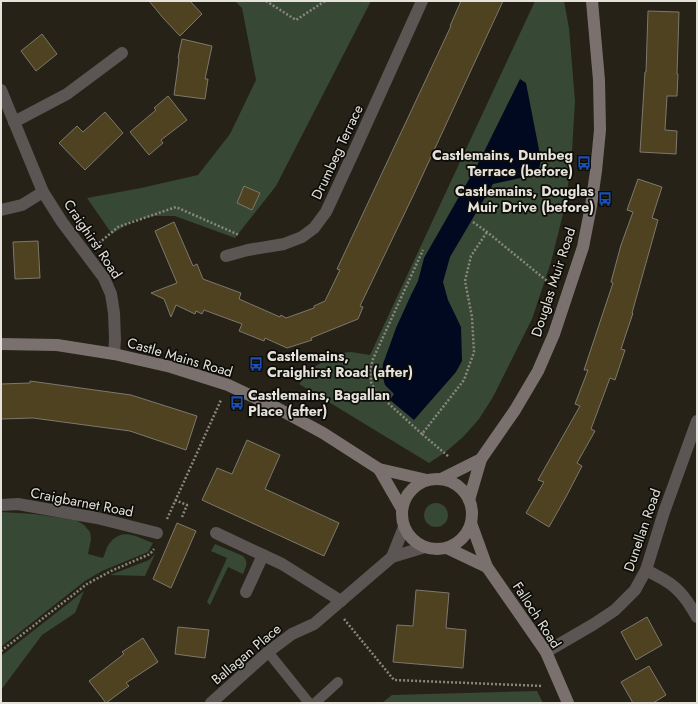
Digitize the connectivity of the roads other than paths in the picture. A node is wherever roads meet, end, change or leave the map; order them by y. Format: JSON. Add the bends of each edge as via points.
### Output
{"nodes":[{"id":1,"x":422,"y":1,"type":"edge"},
{"id":2,"x":592,"y":1,"type":"edge"},
{"id":3,"x":122,"y":53,"type":"dead end"},
{"id":4,"x":1,"y":90,"type":"edge"},
{"id":5,"x":14,"y":122,"type":"junction"},
{"id":6,"x":43,"y":192,"type":"junction"},
{"id":7,"x":1,"y":210,"type":"edge"},
{"id":8,"x":226,"y":256,"type":"dead end"},
{"id":9,"x":1,"y":344,"type":"edge"},
{"id":10,"x":114,"y":354,"type":"junction"},
{"id":11,"x":697,"y":421,"type":"edge"},
{"id":12,"x":693,"y":443,"type":"edge"},
{"id":13,"x":481,"y":459,"type":"junction"},
{"id":14,"x":378,"y":469,"type":"junction"},
{"id":15,"x":441,"y":479,"type":"junction"},
{"id":16,"x":428,"y":480,"type":"junction"},
{"id":17,"x":469,"y":500,"type":"junction"},
{"id":18,"x":1,"y":504,"type":"edge"},
{"id":19,"x":402,"y":509,"type":"junction"},
{"id":20,"x":471,"y":523,"type":"junction"},
{"id":21,"x":404,"y":527,"type":"junction"},
{"id":22,"x":157,"y":533,"type":"dead end"},
{"id":23,"x":216,"y":533,"type":"dead end"},
{"id":24,"x":425,"y":547,"type":"junction"},
{"id":25,"x":447,"y":548,"type":"junction"},
{"id":26,"x":263,"y":555,"type":"junction"},
{"id":27,"x":392,"y":557,"type":"junction"},
{"id":28,"x":487,"y":567,"type":"junction"},
{"id":29,"x":646,"y":570,"type":"junction"},
{"id":30,"x":246,"y":592,"type":"dead end"},
{"id":31,"x":340,"y":601,"type":"junction"},
{"id":32,"x":697,"y":617,"type":"edge"},
{"id":33,"x":268,"y":652,"type":"junction"},
{"id":34,"x":546,"y":652,"type":"junction"},
{"id":35,"x":338,"y":682,"type":"dead end"},
{"id":36,"x":211,"y":703,"type":"edge"},
{"id":37,"x":309,"y":703,"type":"edge"},
{"id":38,"x":315,"y":703,"type":"edge"},
{"id":39,"x":568,"y":703,"type":"edge"}],
"edges":[{"from":1,"to":8,"type":"street","name":"Drumbeg Terrace","via":[[322,218],[302,237],[284,244]]},
{"from":2,"to":13,"type":"street","name":"Douglas Muir Road","via":[[599,80],[600,130],[592,199],[583,247],[554,334],[538,371]]},
{"from":3,"to":5,"type":"street","via":[[67,94]]},
{"from":4,"to":5,"type":"street","name":"Craighirst Road"},
{"from":5,"to":6,"type":"street","name":"Craighirst Road"},
{"from":6,"to":7,"type":"street","via":[[22,204]]},
{"from":6,"to":10,"type":"street","name":"Craighirst Road","via":[[104,278],[111,294],[114,313]]},
{"from":9,"to":10,"type":"street","name":"Castle Mains Road","via":[[57,345]]},
{"from":10,"to":14,"type":"street","name":"Castle Mains Road","via":[[171,367],[228,385],[323,433]]},
{"from":11,"to":12,"type":"street","name":"Dunellan Road"},
{"from":12,"to":29,"type":"street","name":"Dunellan Road","via":[[664,512]]},
{"from":13,"to":15,"type":"street","name":"Douglas Muir Road"},
{"from":13,"to":17,"type":"street","name":"Douglas Muir Road"},
{"from":14,"to":16,"type":"street","name":"Castle Mains Road"},
{"from":14,"to":19,"type":"street","name":"Castle Mains Road"},
{"from":15,"to":16,"type":"street"},
{"from":15,"to":17,"type":"street","via":[[458,486]]},
{"from":16,"to":19,"type":"street","via":[[418,484],[411,491]]},
{"from":17,"to":20,"type":"street","via":[[472,511]]},
{"from":18,"to":22,"type":"street","name":"Craigbarnet Road","via":[[18,504],[97,518]]},
{"from":19,"to":21,"type":"street"},
{"from":20,"to":25,"type":"street","via":[[466,534]]},
{"from":20,"to":28,"type":"street","name":"Falloch Road"},
{"from":21,"to":24,"type":"street","via":[[416,543]]},
{"from":21,"to":27,"type":"street","name":"Ballagan Place"},
{"from":23,"to":26,"type":"street"},
{"from":24,"to":25,"type":"street"},
{"from":24,"to":27,"type":"street","name":"Ballagan Place"},
{"from":25,"to":28,"type":"street","name":"Falloch Road"},
{"from":26,"to":30,"type":"street"},
{"from":26,"to":31,"type":"street","via":[[282,564]]},
{"from":27,"to":31,"type":"street","name":"Ballagan Place"},
{"from":28,"to":34,"type":"street","name":"Falloch Road"},
{"from":29,"to":32,"type":"street","via":[[668,581],[679,591]]},
{"from":29,"to":34,"type":"street","name":"Dunellan Road","via":[[635,590],[615,610]]},
{"from":31,"to":33,"type":"street","name":"Ballagan Place","via":[[314,624],[292,634]]},
{"from":33,"to":36,"type":"street","name":"Ballagan Place"},
{"from":33,"to":37,"type":"lane"},
{"from":34,"to":39,"type":"street","name":"Falloch Road"},
{"from":35,"to":38,"type":"lane"}]}
